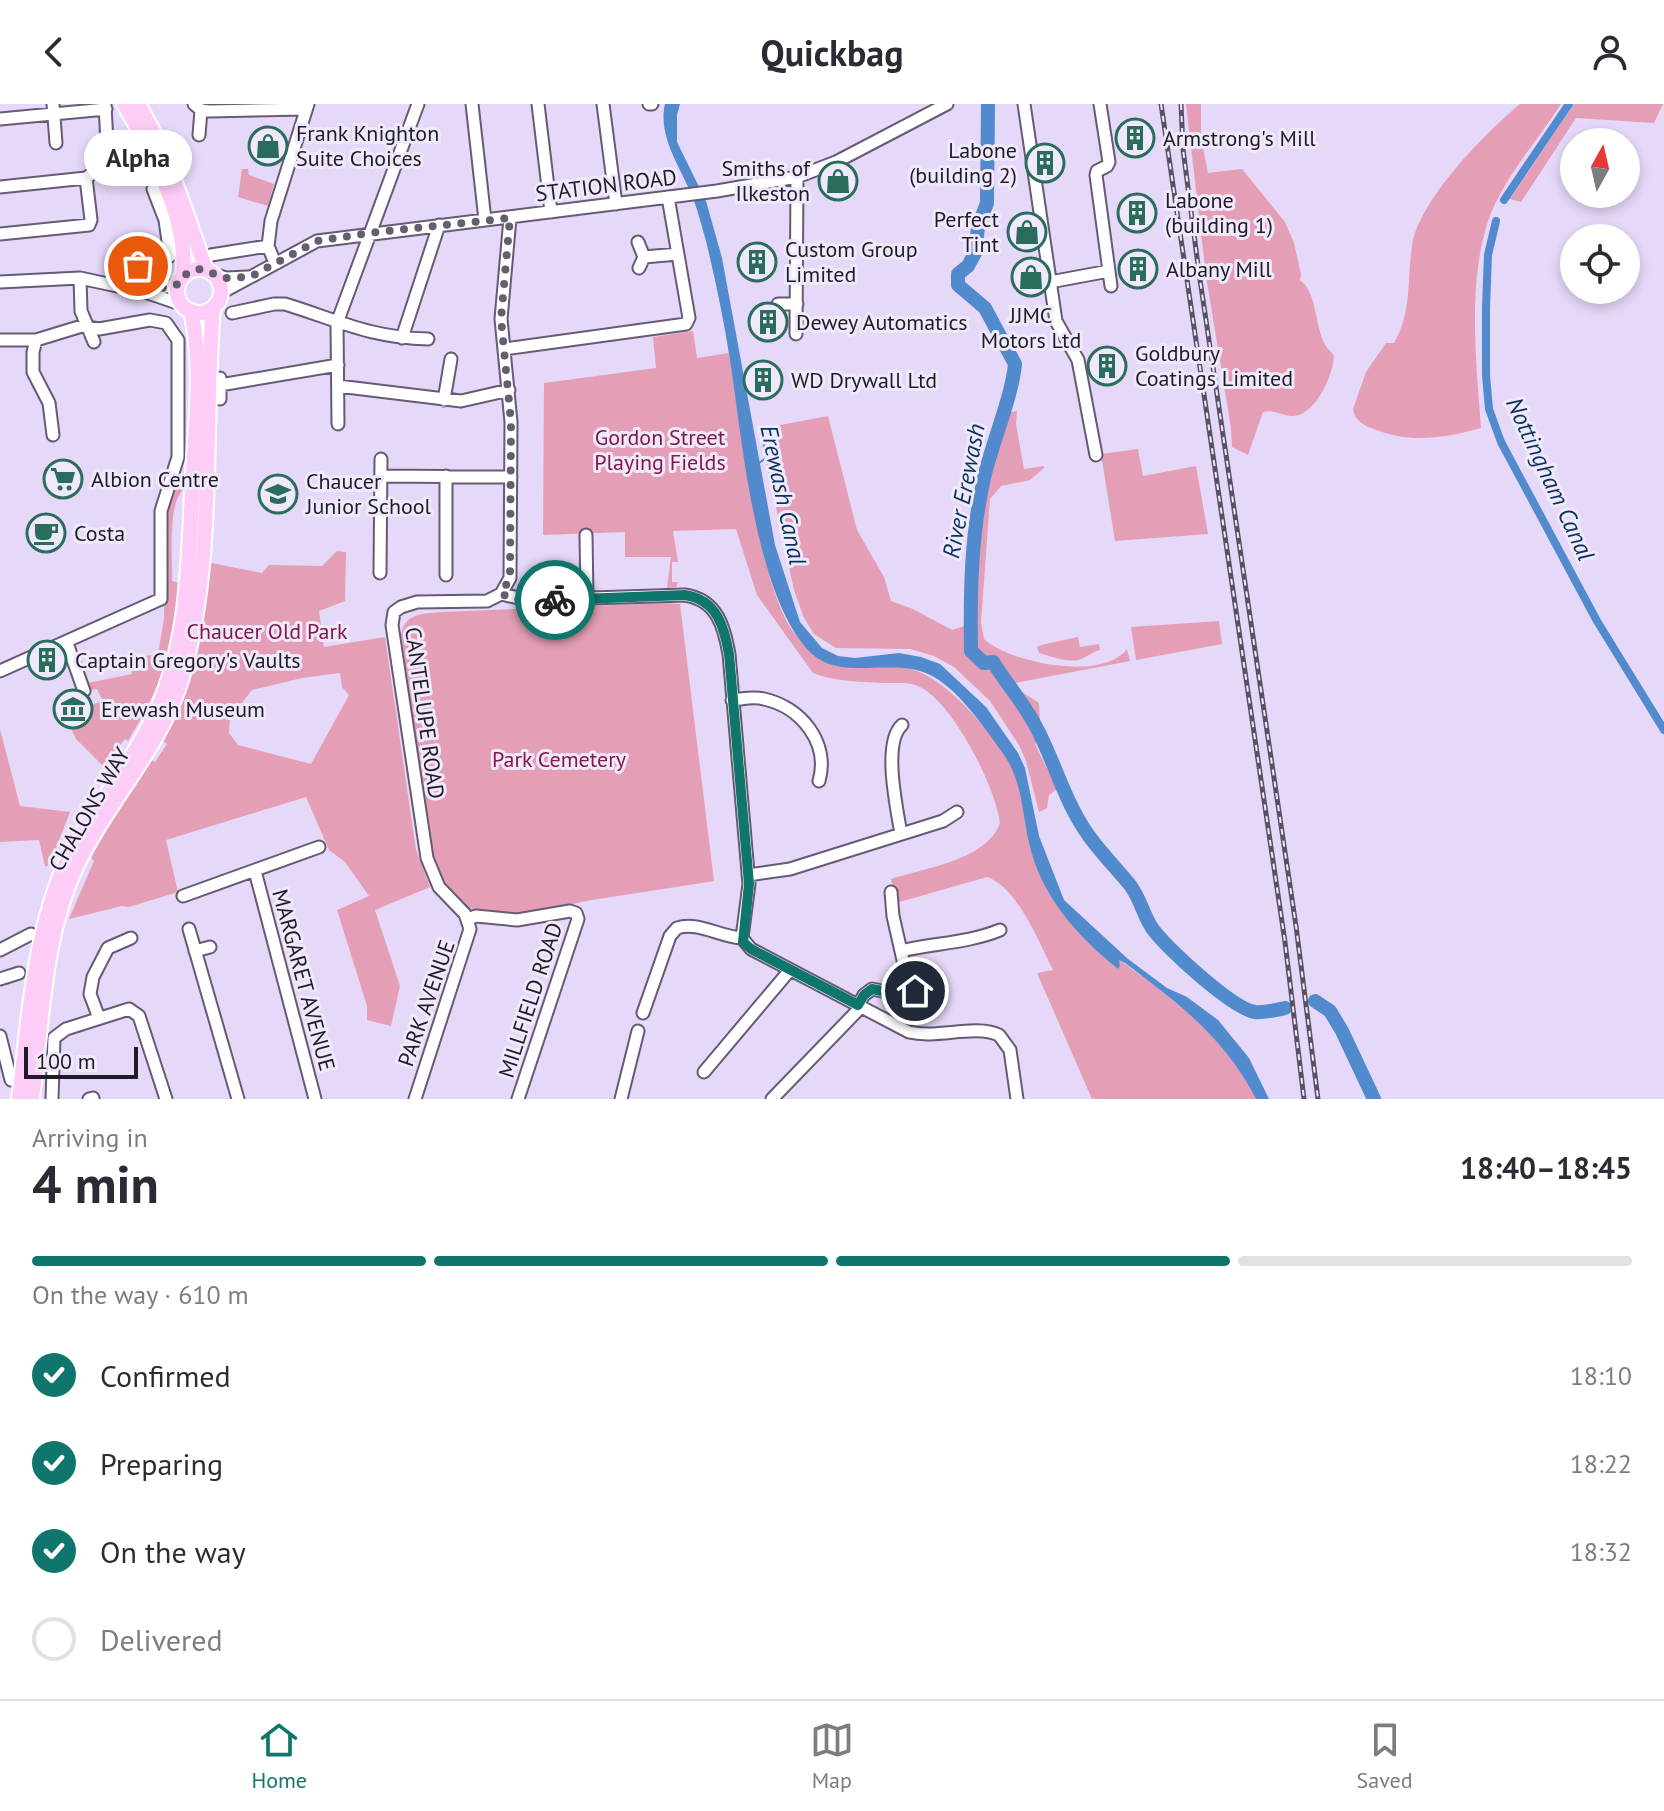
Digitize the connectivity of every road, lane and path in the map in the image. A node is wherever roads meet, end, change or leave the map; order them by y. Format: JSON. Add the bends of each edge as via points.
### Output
{"nodes":[{"id":1,"x":124,"y":104,"type":"edge"},
{"id":2,"x":138,"y":104,"type":"edge"},
{"id":3,"x":418,"y":104,"type":"edge"},
{"id":4,"x":472,"y":104,"type":"edge"},
{"id":5,"x":538,"y":104,"type":"edge"},
{"id":6,"x":603,"y":104,"type":"edge"},
{"id":7,"x":947,"y":104,"type":"edge"},
{"id":8,"x":1024,"y":104,"type":"edge"},
{"id":9,"x":1100,"y":104,"type":"edge"},
{"id":10,"x":106,"y":106,"type":"edge"},
{"id":11,"x":198,"y":107,"type":"edge"},
{"id":12,"x":307,"y":107,"type":"edge"},
{"id":13,"x":53,"y":109,"type":"edge"},
{"id":14,"x":0,"y":119,"type":"edge"},
{"id":15,"x":199,"y":135,"type":"dead end"},
{"id":16,"x":56,"y":143,"type":"dead end"},
{"id":17,"x":136,"y":152,"type":"dead end"},
{"id":18,"x":108,"y":162,"type":"junction"},
{"id":19,"x":797,"y":177,"type":"junction"},
{"id":20,"x":86,"y":178,"type":"junction"},
{"id":21,"x":0,"y":187,"type":"edge"},
{"id":22,"x":153,"y":189,"type":"dead end"},
{"id":23,"x":668,"y":197,"type":"junction"},
{"id":24,"x":616,"y":204,"type":"junction"},
{"id":25,"x":551,"y":212,"type":"junction"},
{"id":26,"x":510,"y":218,"type":"junction"},
{"id":27,"x":485,"y":220,"type":"junction"},
{"id":28,"x":439,"y":225,"type":"junction"},
{"id":29,"x":369,"y":233,"type":"junction"},
{"id":30,"x":0,"y":234,"type":"edge"},
{"id":31,"x":638,"y":242,"type":"dead end"},
{"id":32,"x":268,"y":246,"type":"junction"},
{"id":33,"x":678,"y":254,"type":"junction"},
{"id":34,"x":211,"y":255,"type":"dead end"},
{"id":35,"x":275,"y":263,"type":"junction"},
{"id":36,"x":1109,"y":271,"type":"junction"},
{"id":37,"x":209,"y":272,"type":"junction"},
{"id":38,"x":250,"y":277,"type":"junction"},
{"id":39,"x":80,"y":278,"type":"junction"},
{"id":40,"x":181,"y":281,"type":"junction"},
{"id":41,"x":0,"y":282,"type":"edge"},
{"id":42,"x":1050,"y":282,"type":"junction"},
{"id":43,"x":1111,"y":286,"type":"dead end"},
{"id":44,"x":130,"y":288,"type":"junction"},
{"id":45,"x":145,"y":292,"type":"junction"},
{"id":46,"x":221,"y":293,"type":"junction"},
{"id":47,"x":778,"y":304,"type":"dead end"},
{"id":48,"x":797,"y":304,"type":"junction"},
{"id":49,"x":187,"y":308,"type":"junction"},
{"id":50,"x":213,"y":308,"type":"junction"},
{"id":51,"x":232,"y":313,"type":"dead end"},
{"id":52,"x":337,"y":323,"type":"junction"},
{"id":53,"x":87,"y":327,"type":"junction"},
{"id":54,"x":796,"y":334,"type":"dead end"},
{"id":55,"x":402,"y":338,"type":"junction"},
{"id":56,"x":428,"y":339,"type":"dead end"},
{"id":57,"x":0,"y":340,"type":"edge"},
{"id":58,"x":36,"y":340,"type":"junction"},
{"id":59,"x":94,"y":342,"type":"dead end"},
{"id":60,"x":504,"y":349,"type":"junction"},
{"id":61,"x":451,"y":359,"type":"dead end"},
{"id":62,"x":338,"y":365,"type":"junction"},
{"id":63,"x":338,"y":386,"type":"junction"},
{"id":64,"x":509,"y":390,"type":"junction"},
{"id":65,"x":220,"y":399,"type":"dead end"},
{"id":66,"x":444,"y":400,"type":"junction"},
{"id":67,"x":338,"y":424,"type":"dead end"},
{"id":68,"x":53,"y":435,"type":"dead end"},
{"id":69,"x":1096,"y":455,"type":"dead end"},
{"id":70,"x":381,"y":459,"type":"dead end"},
{"id":71,"x":381,"y":476,"type":"junction"},
{"id":72,"x":446,"y":476,"type":"junction"},
{"id":73,"x":511,"y":477,"type":"junction"},
{"id":74,"x":586,"y":535,"type":"dead end"},
{"id":75,"x":379,"y":573,"type":"dead end"},
{"id":76,"x":446,"y":575,"type":"dead end"},
{"id":77,"x":501,"y":594,"type":"junction"},
{"id":78,"x":587,"y":598,"type":"junction"},
{"id":79,"x":67,"y":643,"type":"junction"},
{"id":80,"x":0,"y":671,"type":"edge"},
{"id":81,"x":84,"y":691,"type":"dead end"},
{"id":82,"x":732,"y":700,"type":"junction"},
{"id":83,"x":902,"y":725,"type":"dead end"},
{"id":84,"x":819,"y":781,"type":"dead end"},
{"id":85,"x":957,"y":812,"type":"dead end"},
{"id":86,"x":901,"y":834,"type":"junction"},
{"id":87,"x":319,"y":847,"type":"dead end"},
{"id":88,"x":255,"y":871,"type":"junction"},
{"id":89,"x":748,"y":875,"type":"junction"},
{"id":90,"x":891,"y":892,"type":"dead end"},
{"id":91,"x":191,"y":896,"type":"dead end"},
{"id":92,"x":891,"y":909,"type":"junction"},
{"id":93,"x":876,"y":910,"type":"dead end"},
{"id":94,"x":468,"y":919,"type":"junction"},
{"id":95,"x":189,"y":929,"type":"dead end"},
{"id":96,"x":1000,"y":930,"type":"dead end"},
{"id":97,"x":31,"y":934,"type":"dead end"},
{"id":98,"x":131,"y":938,"type":"dead end"},
{"id":99,"x":742,"y":938,"type":"junction"},
{"id":100,"x":94,"y":946,"type":"dead end"},
{"id":101,"x":210,"y":947,"type":"dead end"},
{"id":102,"x":108,"y":948,"type":"junction"},
{"id":103,"x":0,"y":950,"type":"edge"},
{"id":104,"x":195,"y":951,"type":"junction"},
{"id":105,"x":901,"y":951,"type":"junction"},
{"id":106,"x":790,"y":970,"type":"junction"},
{"id":107,"x":19,"y":973,"type":"dead end"},
{"id":108,"x":0,"y":979,"type":"edge"},
{"id":109,"x":925,"y":990,"type":"dead end"},
{"id":110,"x":910,"y":991,"type":"junction"},
{"id":111,"x":859,"y":1006,"type":"junction"},
{"id":112,"x":643,"y":1013,"type":"dead end"},
{"id":113,"x":99,"y":1018,"type":"junction"},
{"id":114,"x":0,"y":1036,"type":"edge"},
{"id":115,"x":649,"y":1046,"type":"dead end"},
{"id":116,"x":5,"y":1050,"type":"edge"},
{"id":117,"x":704,"y":1072,"type":"dead end"},
{"id":118,"x":11,"y":1080,"type":"dead end"},
{"id":119,"x":19,"y":1099,"type":"edge"},
{"id":120,"x":32,"y":1099,"type":"edge"},
{"id":121,"x":52,"y":1099,"type":"edge"},
{"id":122,"x":166,"y":1099,"type":"edge"},
{"id":123,"x":238,"y":1099,"type":"edge"},
{"id":124,"x":315,"y":1099,"type":"edge"},
{"id":125,"x":415,"y":1099,"type":"edge"},
{"id":126,"x":518,"y":1099,"type":"edge"},
{"id":127,"x":621,"y":1099,"type":"edge"},
{"id":128,"x":772,"y":1099,"type":"edge"},
{"id":129,"x":1017,"y":1099,"type":"edge"}],
"edges":[{"from":1,"to":40,"type":"main road","via":[[173,210],[183,247]]},
{"from":2,"to":37,"type":"main road","via":[[175,179]]},
{"from":3,"to":29,"type":"street"},
{"from":4,"to":27,"type":"street"},
{"from":5,"to":25,"type":"street"},
{"from":6,"to":24,"type":"street"},
{"from":7,"to":19,"type":"street","name":"STATION ROAD"},
{"from":8,"to":42,"type":"street"},
{"from":9,"to":36,"type":"street","via":[[1107,166],[1096,176]]},
{"from":10,"to":13,"type":"street"},
{"from":10,"to":18,"type":"street"},
{"from":11,"to":12,"type":"street"},
{"from":11,"to":15,"type":"street"},
{"from":12,"to":32,"type":"street","via":[[274,209]]},
{"from":13,"to":14,"type":"street"},
{"from":13,"to":16,"type":"street"},
{"from":17,"to":18,"type":"street"},
{"from":18,"to":20,"type":"street"},
{"from":19,"to":23,"type":"street","name":"STATION ROAD"},
{"from":19,"to":48,"type":"street"},
{"from":20,"to":21,"type":"street"},
{"from":20,"to":30,"type":"street","via":[[91,223]]},
{"from":22,"to":44,"type":"street","via":[[170,252],[168,259],[138,266]]},
{"from":23,"to":24,"type":"street","name":"STATION ROAD"},
{"from":23,"to":33,"type":"street"},
{"from":24,"to":25,"type":"street","name":"STATION ROAD"},
{"from":25,"to":26,"type":"street","name":"STATION ROAD"},
{"from":26,"to":27,"type":"street","name":"STATION ROAD"},
{"from":26,"to":60,"type":"street","via":[[501,309]]},
{"from":27,"to":28,"type":"street","name":"STATION ROAD"},
{"from":28,"to":29,"type":"street","name":"STATION ROAD"},
{"from":28,"to":55,"type":"street"},
{"from":29,"to":35,"type":"street","name":"STATION ROAD","via":[[317,241]]},
{"from":29,"to":52,"type":"street"},
{"from":31,"to":33,"type":"street","via":[[641,262]]},
{"from":32,"to":34,"type":"street"},
{"from":32,"to":35,"type":"street"},
{"from":33,"to":60,"type":"street","via":[[688,322],[681,326]]},
{"from":35,"to":38,"type":"street","name":"STATION ROAD"},
{"from":36,"to":42,"type":"street"},
{"from":36,"to":43,"type":"street"},
{"from":37,"to":38,"type":"street"},
{"from":37,"to":40,"type":"main road","via":[[193,270]]},
{"from":37,"to":46,"type":"main road"},
{"from":38,"to":46,"type":"street","name":"STATION ROAD"},
{"from":39,"to":41,"type":"street"},
{"from":39,"to":44,"type":"street"},
{"from":39,"to":53,"type":"street"},
{"from":40,"to":45,"type":"street"},
{"from":40,"to":49,"type":"main road","via":[[178,295]]},
{"from":42,"to":69,"type":"street","via":[[1056,321],[1080,367]]},
{"from":44,"to":45,"type":"street"},
{"from":45,"to":49,"type":"street"},
{"from":46,"to":50,"type":"main road"},
{"from":47,"to":48,"type":"street"},
{"from":48,"to":54,"type":"street"},
{"from":49,"to":50,"type":"main road","via":[[202,313]]},
{"from":49,"to":119,"type":"main road","name":"CHALONS WAY","via":[[199,360],[190,559],[181,628],[158,709],[79,838],[54,895],[38,954]]},
{"from":50,"to":120,"type":"main road","name":"CHALONS WAY","via":[[201,558],[189,649],[161,728],[88,846],[63,902],[49,960]]},
{"from":51,"to":52,"type":"street","via":[[256,303],[285,304]]},
{"from":52,"to":55,"type":"street"},
{"from":52,"to":62,"type":"street"},
{"from":53,"to":58,"type":"street"},
{"from":53,"to":59,"type":"street"},
{"from":53,"to":79,"type":"street","via":[[157,320],[176,336],[178,457],[161,511],[162,597]]},
{"from":55,"to":56,"type":"street"},
{"from":57,"to":58,"type":"street"},
{"from":58,"to":68,"type":"street","via":[[33,372],[49,403]]},
{"from":60,"to":64,"type":"street"},
{"from":61,"to":66,"type":"street"},
{"from":62,"to":63,"type":"street"},
{"from":62,"to":65,"type":"street","via":[[220,381]]},
{"from":63,"to":66,"type":"street"},
{"from":63,"to":67,"type":"street"},
{"from":64,"to":66,"type":"street","via":[[466,401]]},
{"from":64,"to":73,"type":"street"},
{"from":70,"to":71,"type":"street"},
{"from":71,"to":72,"type":"street"},
{"from":71,"to":75,"type":"street"},
{"from":72,"to":73,"type":"street"},
{"from":72,"to":76,"type":"street"},
{"from":73,"to":77,"type":"street","via":[[510,578]]},
{"from":74,"to":78,"type":"street"},
{"from":77,"to":78,"type":"street","name":"CANTELUPE ROAD","via":[[520,600]]},
{"from":77,"to":94,"type":"street","name":"CANTELUPE ROAD","via":[[487,601],[417,602],[392,617],[427,858],[439,887]]},
{"from":78,"to":82,"type":"street","name":"CANTELUPE ROAD","via":[[685,595],[705,601],[724,632]]},
{"from":79,"to":80,"type":"street"},
{"from":79,"to":81,"type":"street"},
{"from":82,"to":84,"type":"street","via":[[766,699],[802,719],[818,742]]},
{"from":82,"to":89,"type":"street","name":"CANTELUPE ROAD"},
{"from":83,"to":86,"type":"street","via":[[895,732],[893,763]]},
{"from":85,"to":86,"type":"street"},
{"from":86,"to":89,"type":"street","via":[[790,869]]},
{"from":87,"to":88,"type":"street"},
{"from":88,"to":91,"type":"street"},
{"from":88,"to":124,"type":"street","name":"MARGARET AVENUE"},
{"from":89,"to":99,"type":"street","name":"CANTELUPE ROAD"},
{"from":90,"to":92,"type":"street"},
{"from":92,"to":93,"type":"street"},
{"from":92,"to":105,"type":"street"},
{"from":94,"to":125,"type":"street","name":"PARK AVENUE","via":[[470,934]]},
{"from":94,"to":126,"type":"street","name":"MILLFIELD ROAD","via":[[512,920],[570,911],[578,919]]},
{"from":95,"to":104,"type":"street"},
{"from":96,"to":105,"type":"street"},
{"from":97,"to":103,"type":"street"},
{"from":98,"to":102,"type":"street"},
{"from":99,"to":106,"type":"street","via":[[747,947]]},
{"from":99,"to":112,"type":"street","via":[[689,925],[677,928],[643,996]]},
{"from":100,"to":102,"type":"street"},
{"from":101,"to":104,"type":"street"},
{"from":102,"to":113,"type":"street","via":[[89,988]]},
{"from":104,"to":123,"type":"street"},
{"from":105,"to":110,"type":"street"},
{"from":106,"to":111,"type":"street"},
{"from":106,"to":117,"type":"street"},
{"from":107,"to":108,"type":"street"},
{"from":109,"to":110,"type":"street"},
{"from":110,"to":111,"type":"street","via":[[872,989]]},
{"from":111,"to":128,"type":"street"},
{"from":111,"to":129,"type":"street","via":[[916,1034],[999,1035],[1010,1050]]},
{"from":113,"to":121,"type":"street","via":[[54,1038]]},
{"from":113,"to":122,"type":"street","via":[[119,1010],[135,1011]]},
{"from":114,"to":116,"type":"street"},
{"from":115,"to":127,"type":"street","via":[[637,1037]]},
{"from":116,"to":118,"type":"street"}]}
